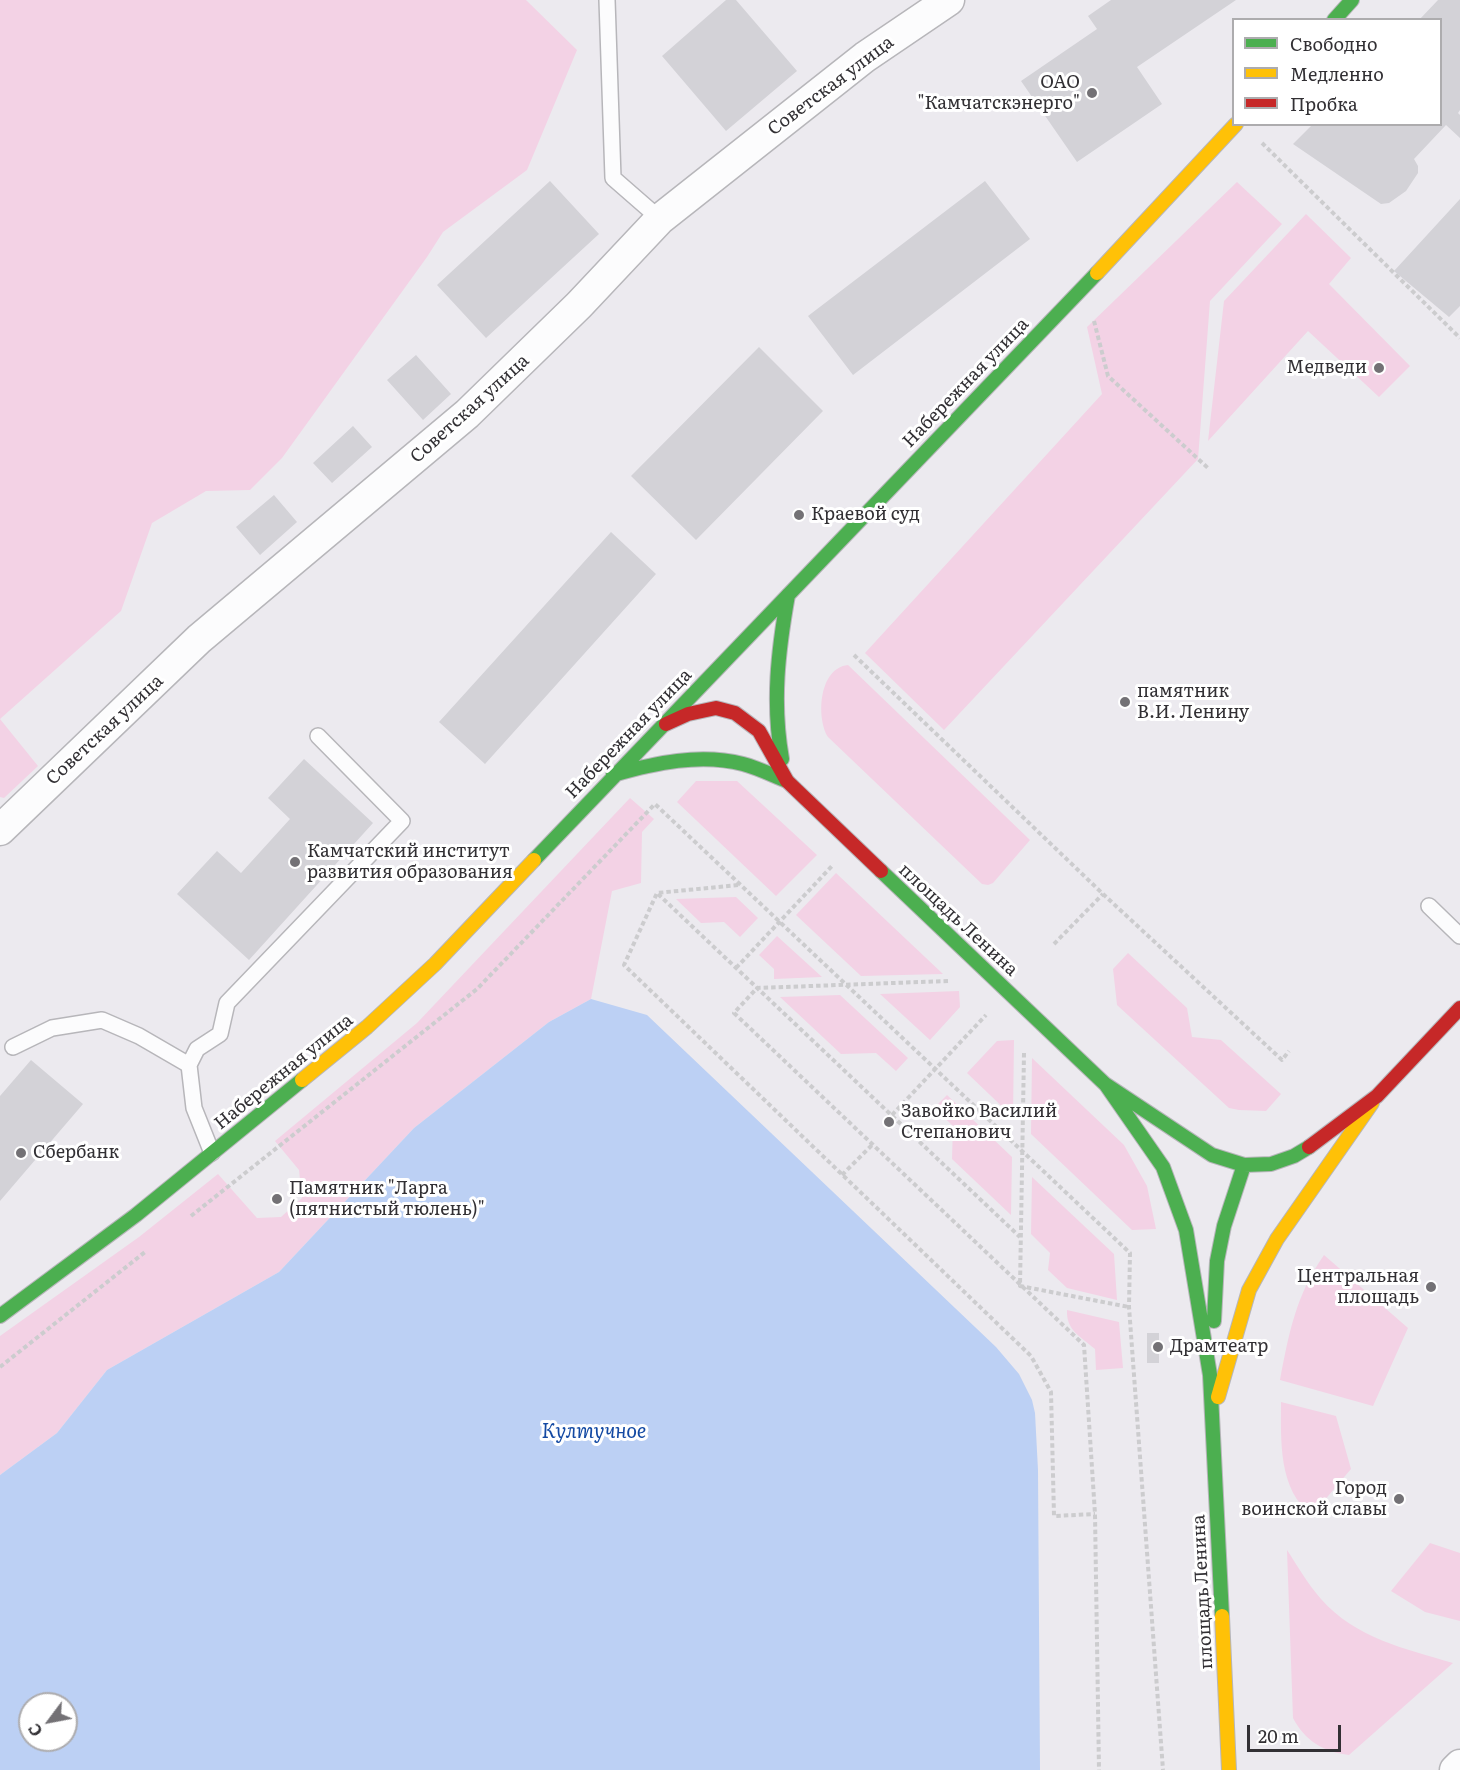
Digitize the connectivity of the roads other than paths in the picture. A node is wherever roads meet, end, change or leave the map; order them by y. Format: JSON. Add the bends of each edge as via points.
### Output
{"nodes":[{"id":1,"x":608,"y":0,"type":"edge"},
{"id":2,"x":949,"y":0,"type":"edge"},
{"id":3,"x":1352,"y":0,"type":"edge"},
{"id":4,"x":1336,"y":18,"type":"edge"},
{"id":5,"x":1234,"y":126,"type":"edge"},
{"id":6,"x":660,"y":219,"type":"junction"},
{"id":7,"x":788,"y":595,"type":"junction"},
{"id":8,"x":658,"y":728,"type":"junction"},
{"id":9,"x":318,"y":736,"type":"dead end"},
{"id":10,"x":614,"y":775,"type":"junction"},
{"id":11,"x":787,"y":781,"type":"junction"},
{"id":12,"x":0,"y":830,"type":"edge"},
{"id":13,"x":1429,"y":906,"type":"dead end"},
{"id":14,"x":1460,"y":936,"type":"edge"},
{"id":15,"x":1460,"y":1008,"type":"edge"},
{"id":16,"x":13,"y":1047,"type":"dead end"},
{"id":17,"x":189,"y":1065,"type":"junction"},
{"id":18,"x":1105,"y":1084,"type":"junction"},
{"id":19,"x":1377,"y":1096,"type":"junction"},
{"id":20,"x":212,"y":1153,"type":"junction"},
{"id":21,"x":1244,"y":1165,"type":"junction"},
{"id":22,"x":0,"y":1316,"type":"edge"},
{"id":23,"x":1210,"y":1375,"type":"junction"},
{"id":24,"x":1213,"y":1413,"type":"junction"},
{"id":25,"x":1460,"y":1766,"type":"edge"},
{"id":26,"x":1229,"y":1770,"type":"edge"},
{"id":27,"x":1455,"y":1770,"type":"edge"}],
"edges":[{"from":1,"to":6,"type":"lane","via":[[613,178]]},
{"from":2,"to":6,"type":"street","name":"Советская улица","via":[[865,57]]},
{"from":3,"to":4,"type":"main road"},
{"from":5,"to":7,"type":"main road","name":"Набережная улица"},
{"from":6,"to":12,"type":"street","name":"Советская улица","via":[[467,414],[200,639]]},
{"from":7,"to":8,"type":"main road","name":"Набережная улица"},
{"from":7,"to":11,"type":"main road","via":[[774,699]]},
{"from":8,"to":10,"type":"main road","name":"Набережная улица"},
{"from":8,"to":11,"type":"main road","via":[[688,714],[716,708],[735,713],[759,731]]},
{"from":9,"to":17,"type":"lane","via":[[402,821],[227,1003],[220,1034],[197,1049]]},
{"from":10,"to":11,"type":"main road","via":[[704,759],[740,763]]},
{"from":10,"to":20,"type":"main road","name":"Набережная улица","via":[[426,972],[366,1028]]},
{"from":11,"to":18,"type":"main road","name":"площадь Ленина"},
{"from":13,"to":14,"type":"lane"},
{"from":15,"to":19,"type":"main road","name":"площадь Ленина"},
{"from":16,"to":17,"type":"lane","via":[[52,1028],[102,1020]]},
{"from":17,"to":20,"type":"lane","via":[[194,1108]]},
{"from":18,"to":21,"type":"main road","name":"площадь Ленина","via":[[1212,1155]]},
{"from":18,"to":23,"type":"main road","name":"площадь Ленина","via":[[1163,1167],[1186,1230]]},
{"from":19,"to":21,"type":"main road","name":"площадь Ленина","via":[[1294,1156],[1271,1164]]},
{"from":19,"to":24,"type":"main road","name":"площадь Ленина","via":[[1277,1239],[1249,1290]]},
{"from":20,"to":22,"type":"main road","name":"Набережная улица"},
{"from":21,"to":23,"type":"main road","name":"площадь Ленина","via":[[1217,1261]]},
{"from":23,"to":24,"type":"main road","name":"площадь Ленина"},
{"from":24,"to":26,"type":"main road","name":"площадь Ленина"},
{"from":25,"to":27,"type":"street"}]}
